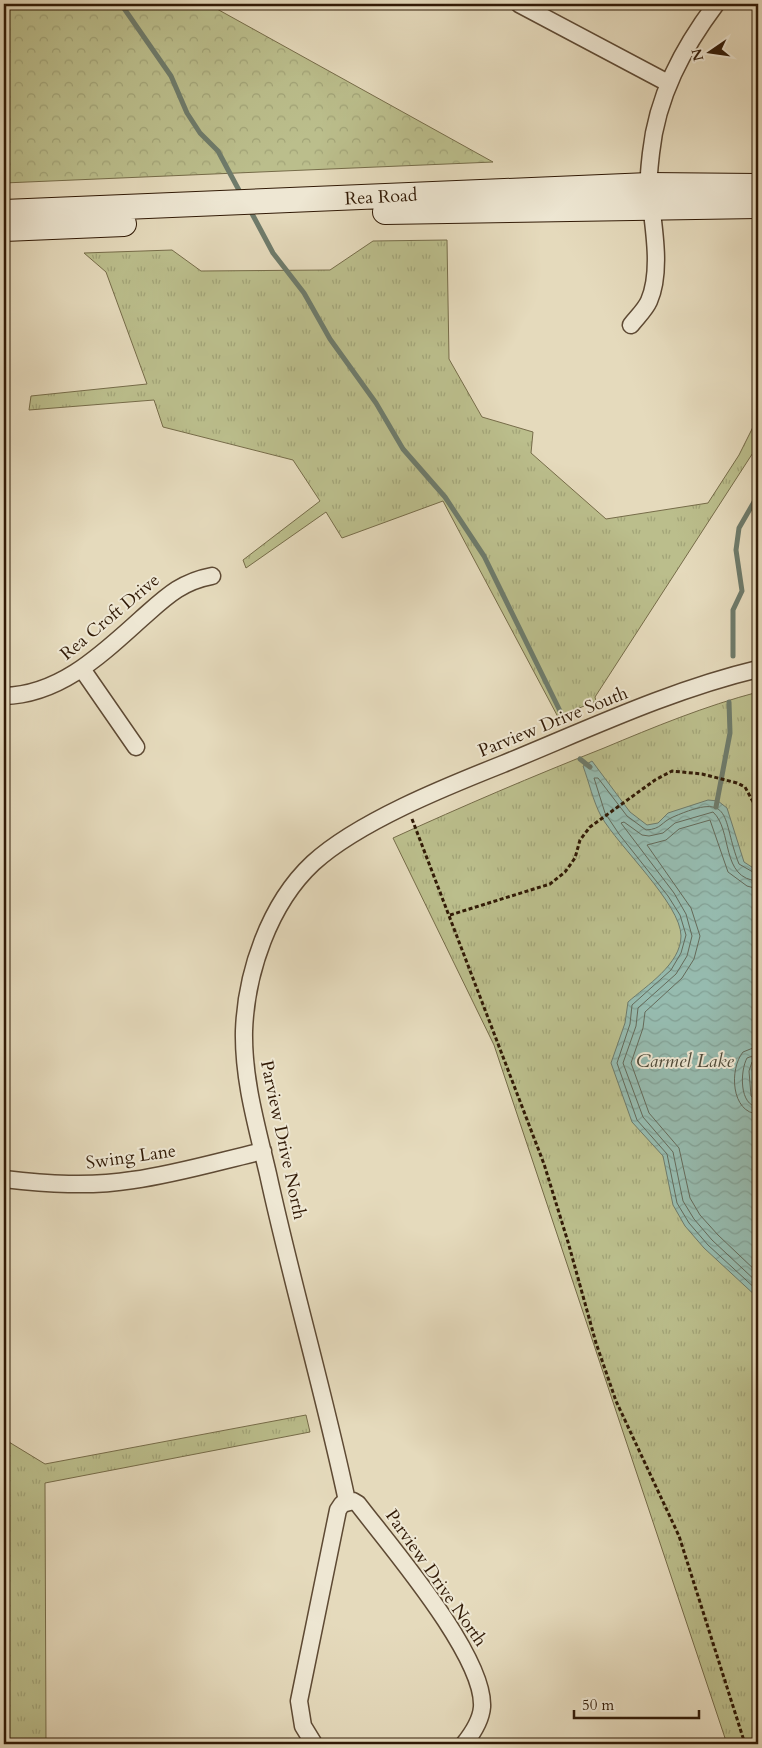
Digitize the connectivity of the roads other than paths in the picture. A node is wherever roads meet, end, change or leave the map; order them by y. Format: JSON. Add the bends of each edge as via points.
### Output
{"nodes":[{"id":1,"x":519,"y":4,"type":"edge"},
{"id":2,"x":716,"y":4,"type":"edge"},
{"id":3,"x":668,"y":83,"type":"junction"},
{"id":4,"x":649,"y":185,"type":"junction"},
{"id":5,"x":758,"y":186,"type":"edge"},
{"id":6,"x":758,"y":206,"type":"edge"},
{"id":7,"x":307,"y":207,"type":"junction"},
{"id":8,"x":653,"y":208,"type":"junction"},
{"id":9,"x":4,"y":212,"type":"edge"},
{"id":10,"x":177,"y":214,"type":"junction"},
{"id":11,"x":4,"y":229,"type":"edge"},
{"id":12,"x":631,"y":325,"type":"dead end"},
{"id":13,"x":212,"y":576,"type":"dead end"},
{"id":14,"x":82,"y":669,"type":"junction"},
{"id":15,"x":758,"y":669,"type":"edge"},
{"id":16,"x":4,"y":696,"type":"edge"},
{"id":17,"x":136,"y":748,"type":"dead end"},
{"id":18,"x":368,"y":827,"type":"joint"},
{"id":19,"x":263,"y":1151,"type":"junction"},
{"id":20,"x":4,"y":1178,"type":"edge"},
{"id":21,"x":345,"y":1503,"type":"junction"},
{"id":22,"x":314,"y":1744,"type":"edge"},
{"id":23,"x":464,"y":1744,"type":"edge"}],
"edges":[{"from":1,"to":3,"type":"street"},
{"from":2,"to":3,"type":"street","via":[[686,46]]},
{"from":3,"to":4,"type":"street","via":[[654,135]]},
{"from":4,"to":5,"type":"main road","name":"Rea Road"},
{"from":4,"to":7,"type":"main road","name":"Rea Road"},
{"from":4,"to":8,"type":"street"},
{"from":6,"to":8,"type":"main road","name":"Rea Road"},
{"from":7,"to":8,"type":"main road","name":"Rea Road"},
{"from":7,"to":10,"type":"main road","name":"Rea Road"},
{"from":8,"to":12,"type":"street","via":[[655,262],[650,299]]},
{"from":9,"to":10,"type":"main road","name":"Rea Road"},
{"from":10,"to":11,"type":"main road","name":"Rea Road"},
{"from":13,"to":14,"type":"street","name":"Rea Croft Drive","via":[[175,588]]},
{"from":14,"to":16,"type":"street","name":"Rea Croft Drive","via":[[64,680],[36,690]]},
{"from":14,"to":17,"type":"street"},
{"from":15,"to":18,"type":"street","name":"Parview Drive South","via":[[699,686],[631,712],[479,774]]},
{"from":18,"to":19,"type":"street","name":"Parview Drive North","via":[[338,844],[302,874],[276,914],[255,962],[247,995],[245,1059]]},
{"from":19,"to":20,"type":"street","name":"Swing Lane","via":[[112,1183],[76,1184]]},
{"from":19,"to":21,"type":"street","name":"Parview Drive North","via":[[333,1434]]},
{"from":21,"to":22,"type":"street","name":"Parview Drive North","via":[[336,1519],[299,1701],[303,1726]]},
{"from":21,"to":23,"type":"street","name":"Parview Drive North","via":[[358,1504],[428,1597],[471,1664],[482,1705],[474,1730]]}]}
